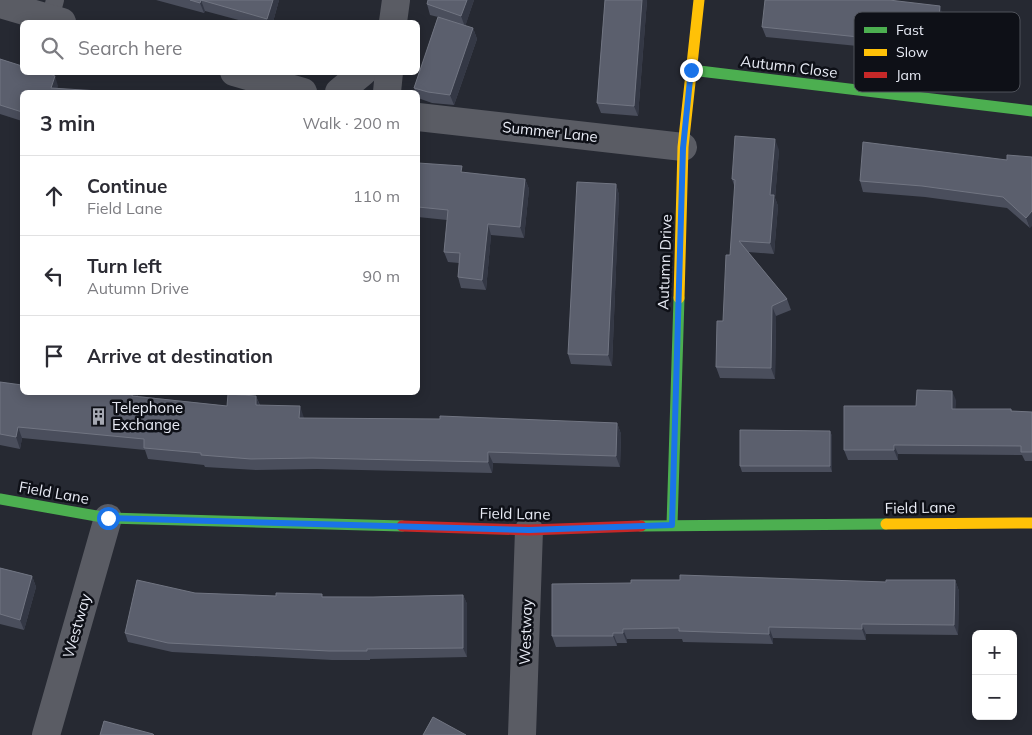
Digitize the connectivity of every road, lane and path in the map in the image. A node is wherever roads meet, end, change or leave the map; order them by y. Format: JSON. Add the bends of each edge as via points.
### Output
{"nodes":[{"id":1,"x":396,"y":0,"type":"edge"},
{"id":2,"x":699,"y":0,"type":"edge"},
{"id":3,"x":0,"y":4,"type":"edge"},
{"id":4,"x":56,"y":14,"type":"edge"},
{"id":5,"x":393,"y":20,"type":"edge"},
{"id":6,"x":691,"y":70,"type":"junction"},
{"id":7,"x":244,"y":75,"type":"edge"},
{"id":8,"x":359,"y":75,"type":"edge"},
{"id":9,"x":389,"y":75,"type":"edge"},
{"id":10,"x":296,"y":90,"type":"edge"},
{"id":11,"x":341,"y":90,"type":"edge"},
{"id":12,"x":387,"y":90,"type":"edge"},
{"id":13,"x":854,"y":90,"type":"edge"},
{"id":14,"x":874,"y":92,"type":"edge"},
{"id":15,"x":1032,"y":111,"type":"edge"},
{"id":16,"x":420,"y":117,"type":"edge"},
{"id":17,"x":683,"y":148,"type":"junction"},
{"id":18,"x":0,"y":499,"type":"edge"},
{"id":19,"x":108,"y":518,"type":"junction"},
{"id":20,"x":1032,"y":523,"type":"edge"},
{"id":21,"x":672,"y":525,"type":"junction"},
{"id":22,"x":529,"y":530,"type":"junction"},
{"id":23,"x":46,"y":735,"type":"edge"},
{"id":24,"x":522,"y":735,"type":"edge"}],
"edges":[{"from":1,"to":5,"type":"street"},
{"from":2,"to":6,"type":"street","name":"Autumn Drive"},
{"from":3,"to":4,"type":"street"},
{"from":6,"to":13,"type":"street","name":"Autumn Close"},
{"from":6,"to":17,"type":"street","name":"Autumn Drive"},
{"from":7,"to":10,"type":"street"},
{"from":8,"to":11,"type":"street"},
{"from":9,"to":12,"type":"street"},
{"from":14,"to":15,"type":"street","name":"Autumn Close"},
{"from":16,"to":17,"type":"street","name":"Summer Lane"},
{"from":17,"to":21,"type":"street","name":"Autumn Drive"},
{"from":18,"to":19,"type":"street","name":"Field Lane"},
{"from":19,"to":22,"type":"street","name":"Field Lane"},
{"from":19,"to":23,"type":"street","name":"Westway"},
{"from":20,"to":21,"type":"street","name":"Field Lane"},
{"from":21,"to":22,"type":"street","name":"Field Lane"},
{"from":22,"to":24,"type":"street","name":"Westway"}]}
